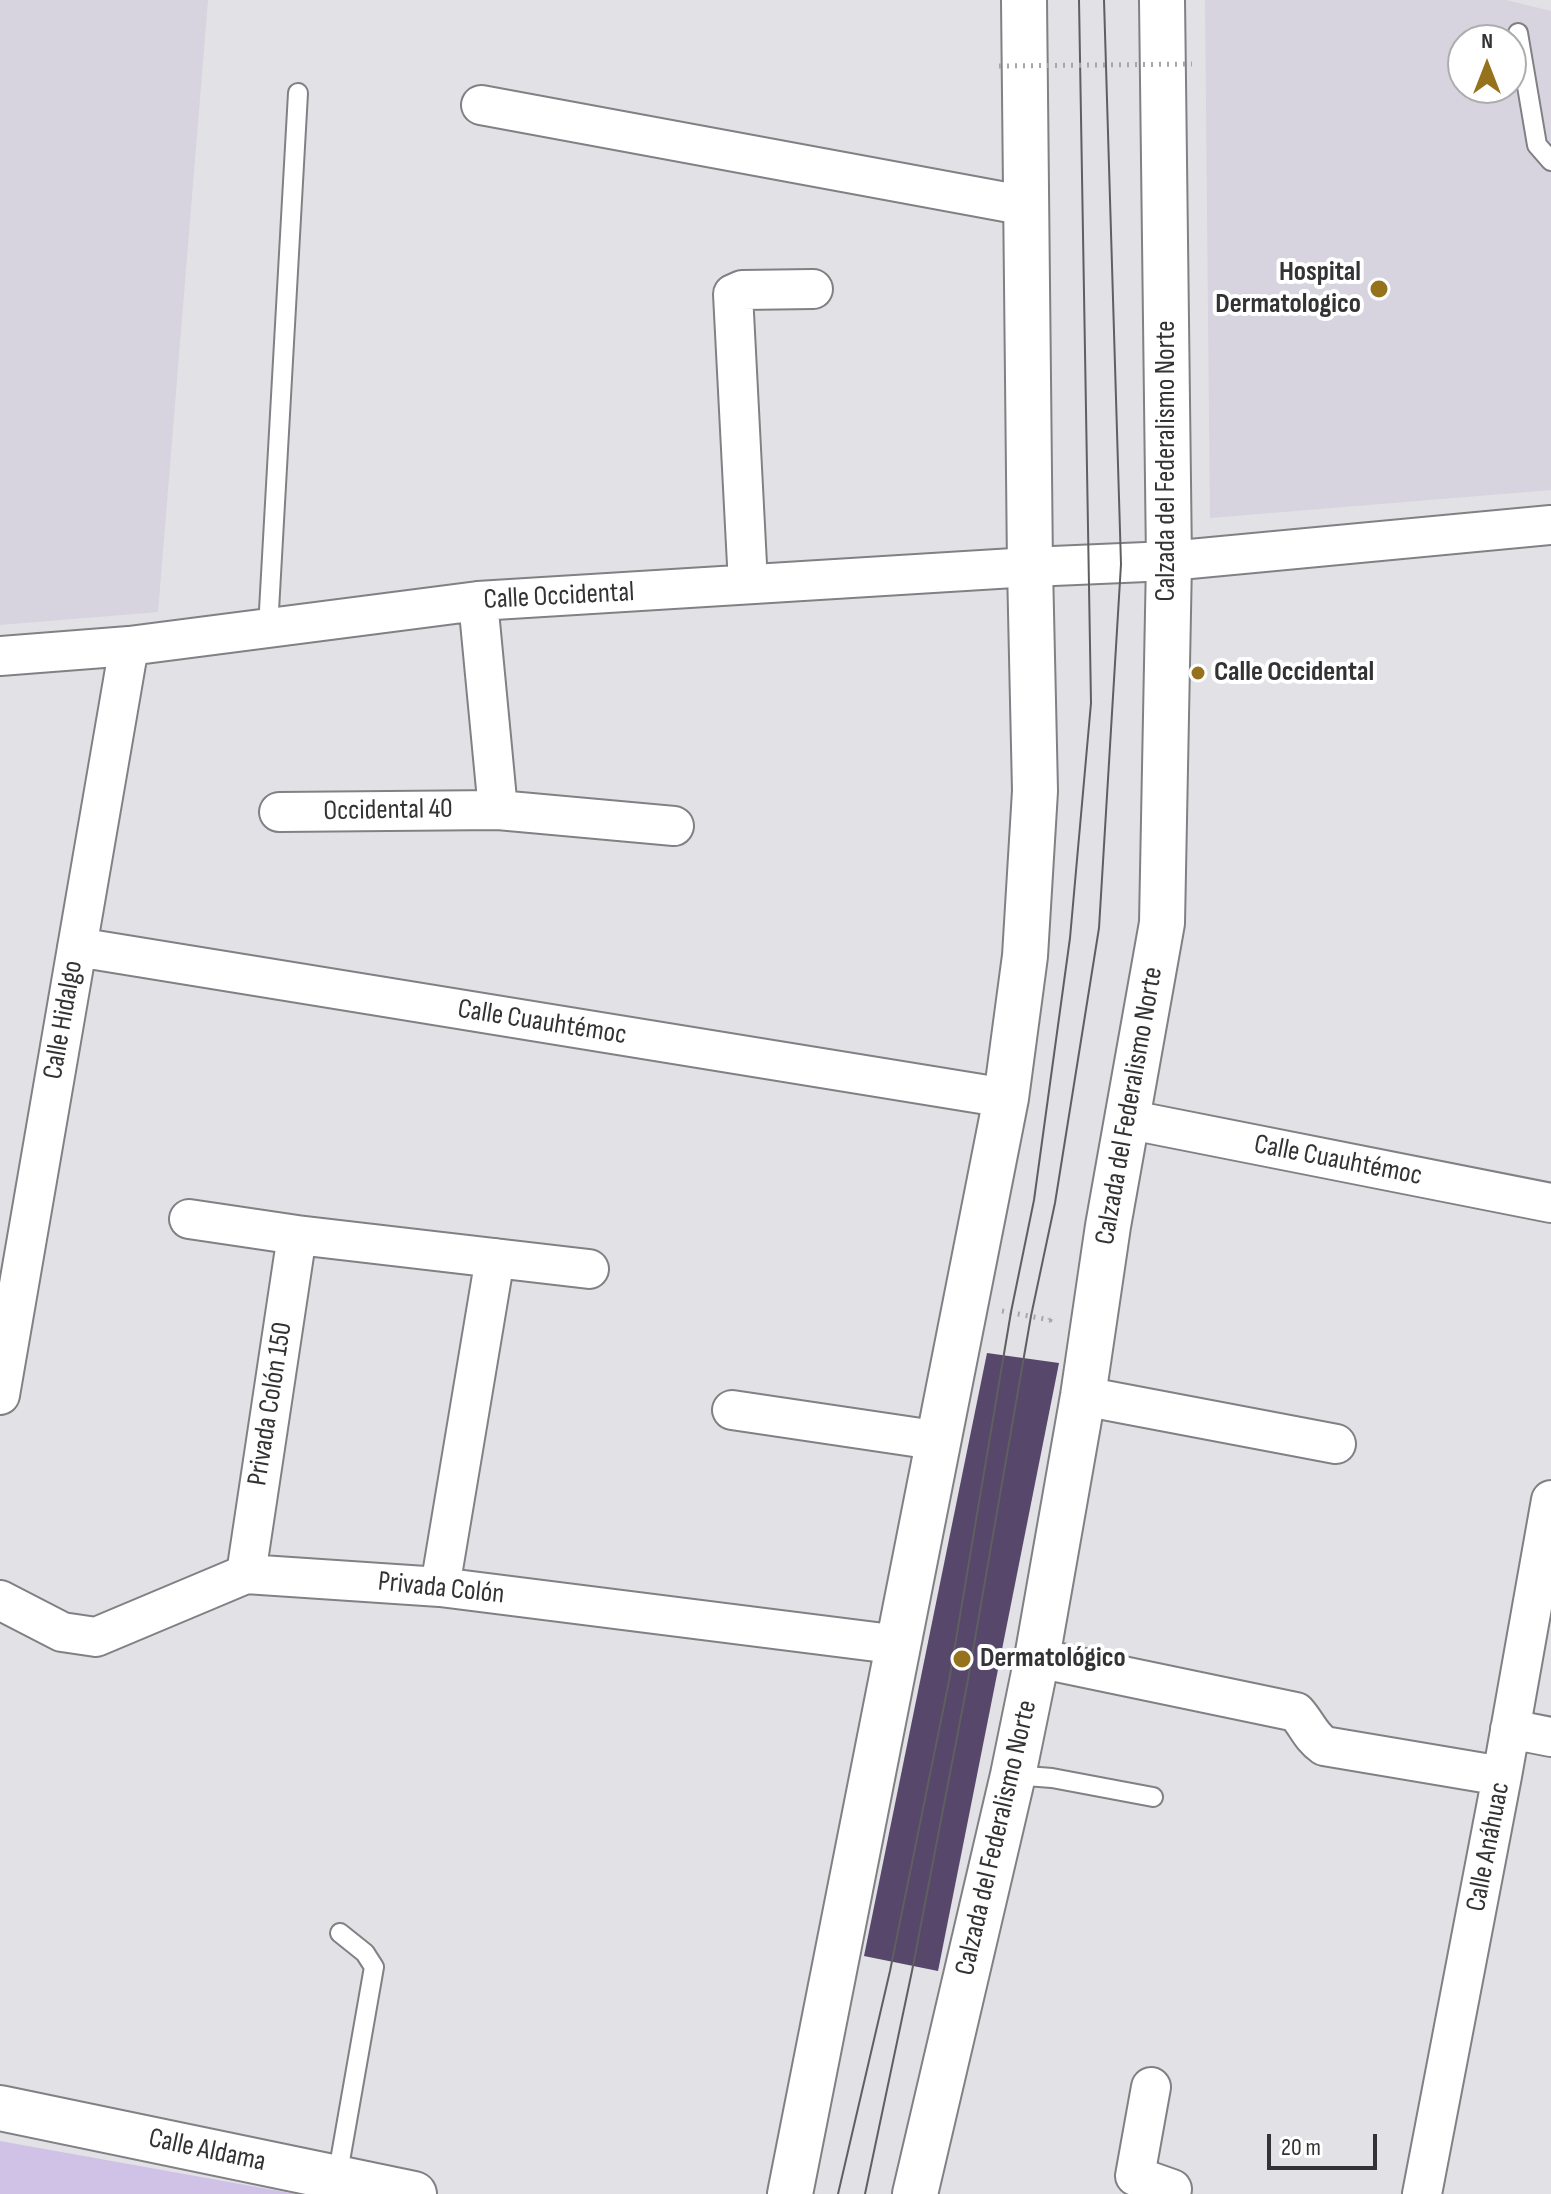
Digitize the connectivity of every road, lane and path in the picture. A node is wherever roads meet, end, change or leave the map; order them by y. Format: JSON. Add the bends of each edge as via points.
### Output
{"nodes":[{"id":1,"x":1024,"y":0,"type":"edge"},
{"id":2,"x":1162,"y":0,"type":"edge"},
{"id":3,"x":1192,"y":64,"type":"dead end"},
{"id":4,"x":999,"y":66,"type":"dead end"},
{"id":5,"x":1527,"y":86,"type":"edge"},
{"id":6,"x":298,"y":93,"type":"dead end"},
{"id":7,"x":481,"y":105,"type":"dead end"},
{"id":8,"x":1551,"y":161,"type":"edge"},
{"id":9,"x":1027,"y":206,"type":"junction"},
{"id":10,"x":813,"y":289,"type":"dead end"},
{"id":11,"x":1551,"y":525,"type":"edge"},
{"id":12,"x":1169,"y":561,"type":"junction"},
{"id":13,"x":1030,"y":567,"type":"junction"},
{"id":14,"x":748,"y":584,"type":"junction"},
{"id":15,"x":478,"y":601,"type":"junction"},
{"id":16,"x":268,"y":628,"type":"junction"},
{"id":17,"x":129,"y":646,"type":"junction"},
{"id":18,"x":0,"y":656,"type":"edge"},
{"id":19,"x":498,"y":810,"type":"junction"},
{"id":20,"x":279,"y":812,"type":"dead end"},
{"id":21,"x":674,"y":826,"type":"dead end"},
{"id":22,"x":77,"y":947,"type":"junction"},
{"id":23,"x":1006,"y":1098,"type":"junction"},
{"id":24,"x":1126,"y":1119,"type":"junction"},
{"id":25,"x":1551,"y":1203,"type":"edge"},
{"id":26,"x":189,"y":1219,"type":"dead end"},
{"id":27,"x":297,"y":1235,"type":"junction"},
{"id":28,"x":495,"y":1258,"type":"junction"},
{"id":29,"x":589,"y":1269,"type":"dead end"},
{"id":30,"x":1053,"y":1306,"type":"dead end"},
{"id":31,"x":997,"y":1310,"type":"dead end"},
{"id":32,"x":0,"y":1395,"type":"edge"},
{"id":33,"x":1083,"y":1396,"type":"junction"},
{"id":34,"x":732,"y":1410,"type":"dead end"},
{"id":35,"x":941,"y":1441,"type":"junction"},
{"id":36,"x":1336,"y":1444,"type":"dead end"},
{"id":37,"x":1551,"y":1500,"type":"edge"},
{"id":38,"x":246,"y":1574,"type":"junction"},
{"id":39,"x":440,"y":1587,"type":"junction"},
{"id":40,"x":0,"y":1600,"type":"edge"},
{"id":41,"x":900,"y":1645,"type":"junction"},
{"id":42,"x":1037,"y":1658,"type":"junction"},
{"id":43,"x":1551,"y":1667,"type":"edge"},
{"id":44,"x":1517,"y":1685,"type":"junction"},
{"id":45,"x":1510,"y":1729,"type":"junction"},
{"id":46,"x":1551,"y":1737,"type":"edge"},
{"id":47,"x":1013,"y":1775,"type":"junction"},
{"id":48,"x":1502,"y":1776,"type":"junction"},
{"id":49,"x":1153,"y":1797,"type":"dead end"},
{"id":50,"x":340,"y":1933,"type":"dead end"},
{"id":51,"x":1151,"y":2087,"type":"dead end"},
{"id":52,"x":0,"y":2108,"type":"edge"},
{"id":53,"x":337,"y":2178,"type":"junction"},
{"id":54,"x":414,"y":2194,"type":"edge"},
{"id":55,"x":790,"y":2194,"type":"edge"},
{"id":56,"x":915,"y":2194,"type":"edge"},
{"id":57,"x":1170,"y":2194,"type":"edge"},
{"id":58,"x":1422,"y":2194,"type":"edge"}],
"edges":[{"from":1,"to":9,"type":"main road"},
{"from":2,"to":12,"type":"main road","name":"Calzada del Federalismo Norte"},
{"from":3,"to":4,"type":"path","bridge":true},
{"from":5,"to":8,"type":"lane","via":[[1537,145]]},
{"from":6,"to":16,"type":"lane"},
{"from":7,"to":9,"type":"street"},
{"from":9,"to":13,"type":"main road"},
{"from":10,"to":14,"type":"street","via":[[733,294]]},
{"from":11,"to":12,"type":"street","name":"Calle Occidental"},
{"from":12,"to":13,"type":"street","name":"Calle Occidental"},
{"from":12,"to":24,"type":"main road","name":"Calzada del Federalismo Norte","via":[[1162,923]]},
{"from":13,"to":14,"type":"street","name":"Calle Occidental"},
{"from":13,"to":23,"type":"main road","via":[[1035,791],[1025,956]]},
{"from":14,"to":15,"type":"street","name":"Calle Occidental"},
{"from":15,"to":16,"type":"street","name":"Calle Occidental"},
{"from":15,"to":19,"type":"street"},
{"from":16,"to":17,"type":"street","name":"Calle Occidental"},
{"from":17,"to":18,"type":"street","name":"Calle Occidental"},
{"from":17,"to":22,"type":"street","name":"Calle Hidalgo"},
{"from":19,"to":20,"type":"street","name":"Occidental 40"},
{"from":19,"to":21,"type":"street","name":"Occidental 40"},
{"from":22,"to":23,"type":"street","name":"Calle Cuauhtémoc"},
{"from":22,"to":32,"type":"street","name":"Calle Hidalgo"},
{"from":23,"to":35,"type":"main road"},
{"from":24,"to":25,"type":"street","name":"Calle Cuauhtémoc"},
{"from":24,"to":33,"type":"main road","name":"Calzada del Federalismo Norte"},
{"from":26,"to":27,"type":"street"},
{"from":27,"to":28,"type":"street"},
{"from":27,"to":38,"type":"street","name":"Privada Colón 150"},
{"from":28,"to":29,"type":"street"},
{"from":28,"to":39,"type":"street"},
{"from":30,"to":31,"type":"path","via":[[1050,1320]]},
{"from":33,"to":36,"type":"street"},
{"from":33,"to":42,"type":"main road","name":"Calzada del Federalismo Norte"},
{"from":34,"to":35,"type":"street"},
{"from":35,"to":41,"type":"main road"},
{"from":37,"to":44,"type":"street","name":"Calle Anáhuac"},
{"from":38,"to":39,"type":"street","name":"Privada Colón"},
{"from":38,"to":40,"type":"street","name":"Privada Colón","via":[[96,1637],[62,1632]]},
{"from":39,"to":41,"type":"street","name":"Privada Colón"},
{"from":41,"to":55,"type":"main road"},
{"from":42,"to":47,"type":"main road","name":"Calzada del Federalismo Norte"},
{"from":42,"to":48,"type":"street","via":[[1296,1712],[1311,1737],[1324,1746]]},
{"from":43,"to":44,"type":"street"},
{"from":44,"to":45,"type":"street","name":"Calle Anáhuac"},
{"from":45,"to":46,"type":"street"},
{"from":45,"to":48,"type":"street","name":"Calle Anáhuac"},
{"from":47,"to":49,"type":"lane"},
{"from":47,"to":56,"type":"main road","name":"Calzada del Federalismo Norte"},
{"from":48,"to":58,"type":"street","name":"Calle Anáhuac"},
{"from":50,"to":53,"type":"lane","via":[[374,1967]]},
{"from":51,"to":57,"type":"street","via":[[1135,2176],[1172,2189]]},
{"from":52,"to":53,"type":"main road","name":"Calle Aldama"},
{"from":53,"to":54,"type":"main road","name":"Calle Aldama"}]}
